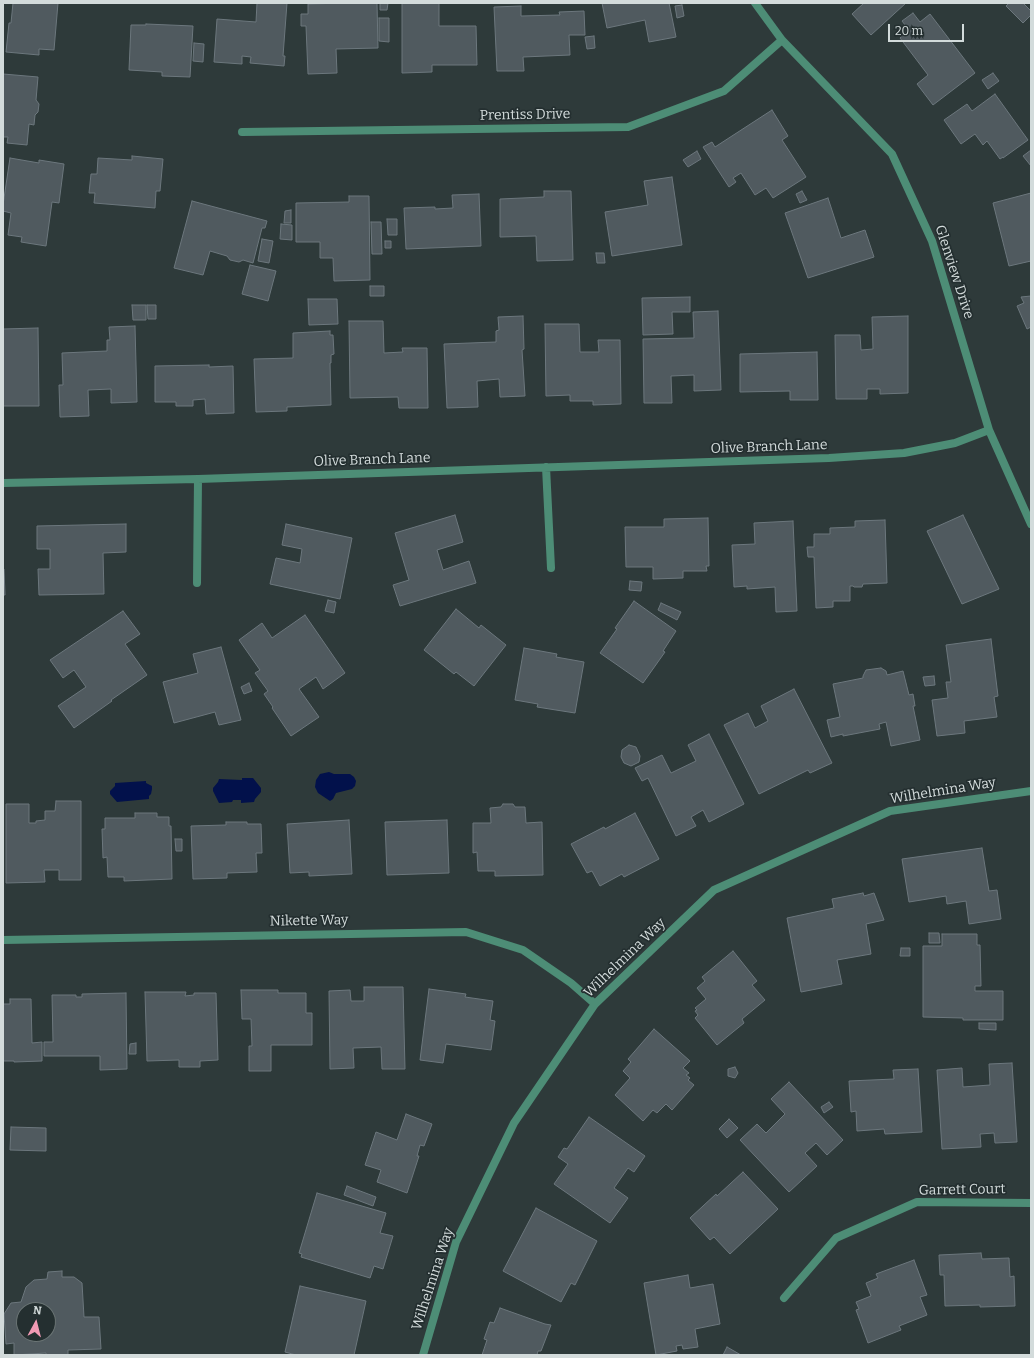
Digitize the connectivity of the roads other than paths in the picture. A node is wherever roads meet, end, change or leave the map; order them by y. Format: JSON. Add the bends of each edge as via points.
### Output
{"nodes":[{"id":1,"x":755,"y":3,"type":"edge"},
{"id":2,"x":782,"y":40,"type":"junction"},
{"id":3,"x":242,"y":132,"type":"dead end"},
{"id":4,"x":989,"y":430,"type":"junction"},
{"id":5,"x":546,"y":467,"type":"junction"},
{"id":6,"x":198,"y":479,"type":"junction"},
{"id":7,"x":3,"y":483,"type":"edge"},
{"id":8,"x":1031,"y":524,"type":"edge"},
{"id":9,"x":551,"y":568,"type":"dead end"},
{"id":10,"x":198,"y":583,"type":"dead end"},
{"id":11,"x":1031,"y":791,"type":"edge"},
{"id":12,"x":3,"y":940,"type":"edge"},
{"id":13,"x":595,"y":1004,"type":"junction"},
{"id":14,"x":1031,"y":1203,"type":"edge"},
{"id":15,"x":784,"y":1298,"type":"dead end"},
{"id":16,"x":423,"y":1355,"type":"edge"}],
"edges":[{"from":1,"to":2,"type":"street","name":"Glenview Drive"},
{"from":2,"to":3,"type":"street","name":"Prentiss Drive","via":[[724,91],[628,127]]},
{"from":2,"to":4,"type":"street","name":"Glenview Drive","via":[[892,154],[932,241]]},
{"from":4,"to":5,"type":"street","name":"Olive Branch Lane","via":[[955,443],[904,454]]},
{"from":4,"to":8,"type":"street","name":"Glenview Drive"},
{"from":5,"to":6,"type":"street","name":"Olive Branch Lane"},
{"from":5,"to":9,"type":"street"},
{"from":6,"to":7,"type":"street","name":"Olive Branch Lane"},
{"from":6,"to":10,"type":"street"},
{"from":11,"to":13,"type":"street","name":"Wilhelmina Way","via":[[890,811],[714,890]]},
{"from":12,"to":13,"type":"street","name":"Nikette Way","via":[[466,932],[523,950],[571,983]]},
{"from":13,"to":16,"type":"street","name":"Wilhelmina Way","via":[[514,1123],[456,1242]]},
{"from":14,"to":15,"type":"street","name":"Garrett Court","via":[[917,1202],[836,1238]]}]}
